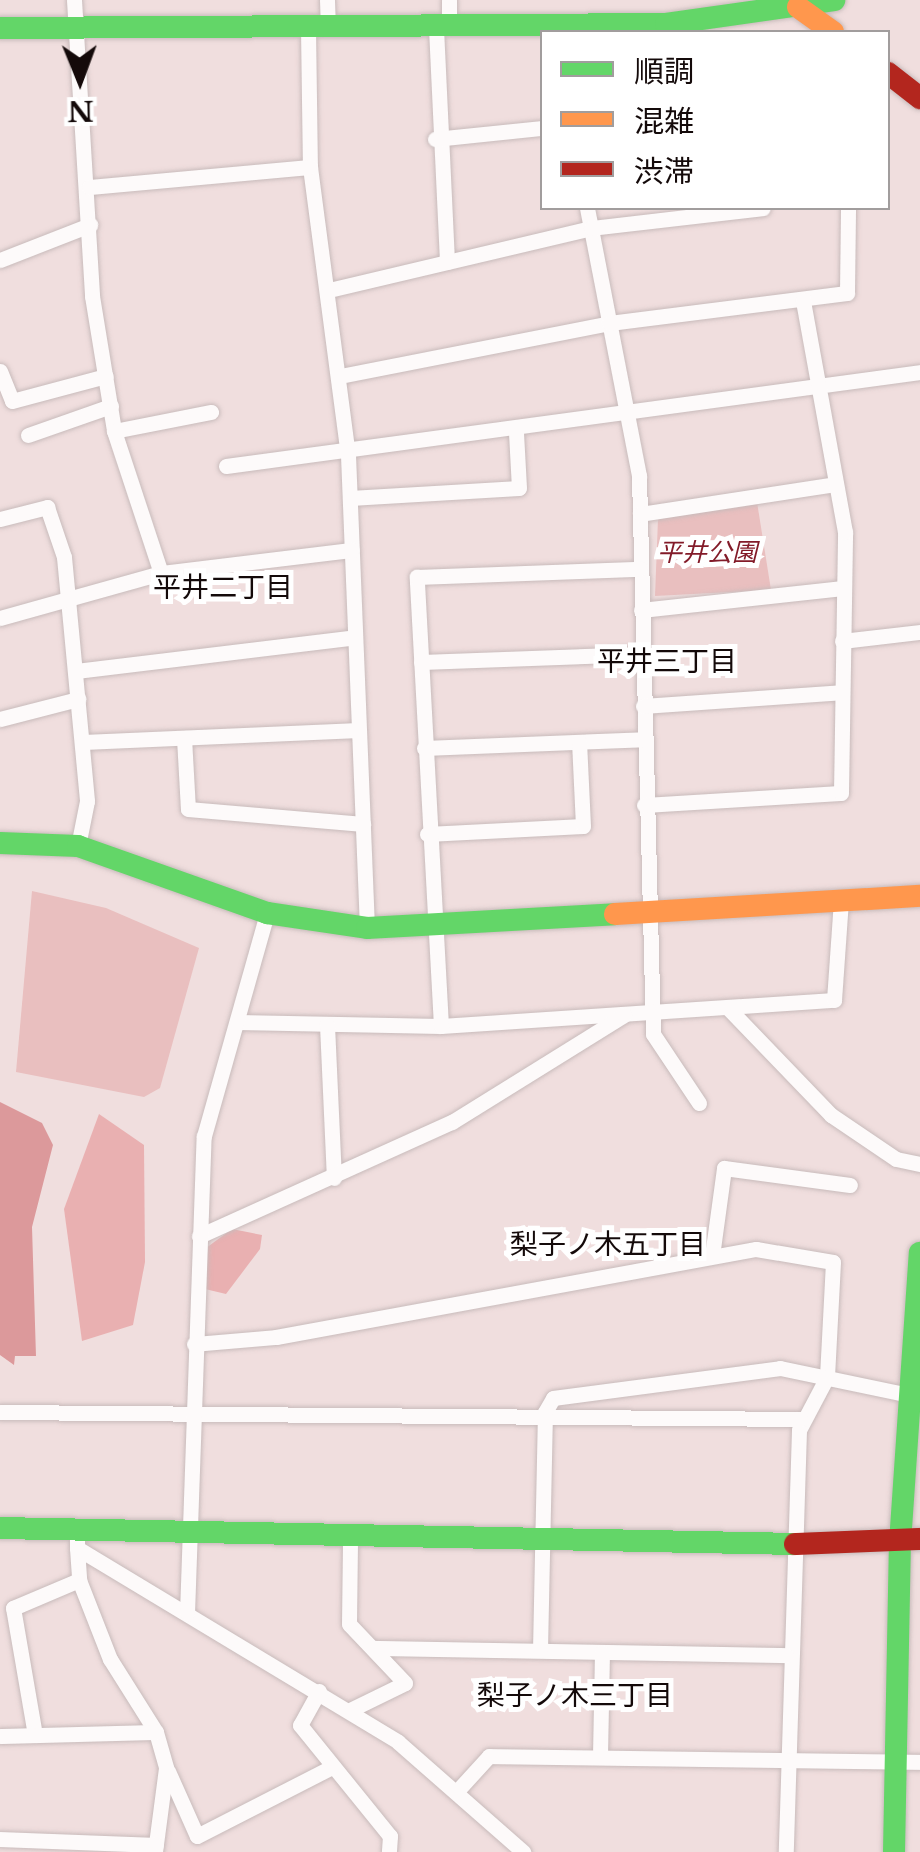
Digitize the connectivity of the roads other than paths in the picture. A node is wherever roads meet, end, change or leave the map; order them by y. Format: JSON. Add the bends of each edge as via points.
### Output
{"nodes":[{"id":1,"x":74,"y":0,"type":"edge"},
{"id":2,"x":328,"y":0,"type":"edge"},
{"id":3,"x":448,"y":0,"type":"edge"},
{"id":4,"x":834,"y":0,"type":"edge"},
{"id":5,"x":798,"y":7,"type":"junction"},
{"id":6,"x":74,"y":27,"type":"junction"},
{"id":7,"x":0,"y":28,"type":"edge"},
{"id":8,"x":318,"y":28,"type":"junction"},
{"id":9,"x":442,"y":28,"type":"junction"},
{"id":10,"x":671,"y":28,"type":"edge"},
{"id":11,"x":576,"y":30,"type":"edge"},
{"id":12,"x":830,"y":30,"type":"edge"},
{"id":13,"x":890,"y":75,"type":"edge"},
{"id":14,"x":920,"y":98,"type":"edge"},
{"id":15,"x":540,"y":128,"type":"edge"},
{"id":16,"x":434,"y":139,"type":"junction"},
{"id":17,"x":310,"y":166,"type":"junction"},
{"id":18,"x":89,"y":187,"type":"junction"},
{"id":19,"x":587,"y":210,"type":"edge"},
{"id":20,"x":745,"y":210,"type":"edge"},
{"id":21,"x":848,"y":210,"type":"edge"},
{"id":22,"x":90,"y":225,"type":"junction"},
{"id":23,"x":591,"y":228,"type":"junction"},
{"id":24,"x":0,"y":260,"type":"edge"},
{"id":25,"x":446,"y":262,"type":"junction"},
{"id":26,"x":329,"y":290,"type":"junction"},
{"id":27,"x":803,"y":300,"type":"junction"},
{"id":28,"x":609,"y":323,"type":"junction"},
{"id":29,"x":0,"y":371,"type":"edge"},
{"id":30,"x":920,"y":372,"type":"edge"},
{"id":31,"x":106,"y":376,"type":"junction"},
{"id":32,"x":340,"y":376,"type":"junction"},
{"id":33,"x":819,"y":387,"type":"junction"},
{"id":34,"x":111,"y":406,"type":"junction"},
{"id":35,"x":211,"y":412,"type":"dead end"},
{"id":36,"x":628,"y":417,"type":"junction"},
{"id":37,"x":114,"y":431,"type":"junction"},
{"id":38,"x":516,"y":432,"type":"junction"},
{"id":39,"x":28,"y":436,"type":"dead end"},
{"id":40,"x":348,"y":455,"type":"junction"},
{"id":41,"x":226,"y":466,"type":"dead end"},
{"id":42,"x":836,"y":484,"type":"junction"},
{"id":43,"x":350,"y":498,"type":"junction"},
{"id":44,"x":640,"y":514,"type":"junction"},
{"id":45,"x":0,"y":519,"type":"edge"},
{"id":46,"x":352,"y":550,"type":"junction"},
{"id":47,"x":640,"y":569,"type":"junction"},
{"id":48,"x":161,"y":573,"type":"junction"},
{"id":49,"x":843,"y":588,"type":"junction"},
{"id":50,"x":70,"y":603,"type":"junction"},
{"id":51,"x":641,"y":610,"type":"junction"},
{"id":52,"x":0,"y":618,"type":"edge"},
{"id":53,"x":920,"y":632,"type":"edge"},
{"id":54,"x":355,"y":637,"type":"junction"},
{"id":55,"x":842,"y":641,"type":"junction"},
{"id":56,"x":642,"y":654,"type":"junction"},
{"id":57,"x":420,"y":662,"type":"junction"},
{"id":58,"x":76,"y":671,"type":"junction"},
{"id":59,"x":841,"y":692,"type":"junction"},
{"id":60,"x":78,"y":699,"type":"junction"},
{"id":61,"x":643,"y":706,"type":"junction"},
{"id":62,"x":0,"y":719,"type":"edge"},
{"id":63,"x":359,"y":730,"type":"junction"},
{"id":64,"x":184,"y":738,"type":"junction"},
{"id":65,"x":644,"y":739,"type":"junction"},
{"id":66,"x":83,"y":742,"type":"junction"},
{"id":67,"x":580,"y":742,"type":"junction"},
{"id":68,"x":424,"y":748,"type":"junction"},
{"id":69,"x":644,"y":806,"type":"junction"},
{"id":70,"x":363,"y":824,"type":"junction"},
{"id":71,"x":428,"y":834,"type":"junction"},
{"id":72,"x":0,"y":843,"type":"edge"},
{"id":73,"x":78,"y":846,"type":"junction"},
{"id":74,"x":920,"y":896,"type":"edge"},
{"id":75,"x":841,"y":900,"type":"junction"},
{"id":76,"x":267,"y":913,"type":"junction"},
{"id":77,"x":646,"y":914,"type":"junction"},
{"id":78,"x":367,"y":928,"type":"junction"},
{"id":79,"x":434,"y":928,"type":"junction"},
{"id":80,"x":728,"y":1008,"type":"junction"},
{"id":81,"x":652,"y":1012,"type":"junction"},
{"id":82,"x":626,"y":1014,"type":"junction"},
{"id":83,"x":236,"y":1022,"type":"junction"},
{"id":84,"x":327,"y":1025,"type":"junction"},
{"id":85,"x":441,"y":1026,"type":"junction"},
{"id":86,"x":699,"y":1104,"type":"dead end"},
{"id":87,"x":920,"y":1164,"type":"edge"},
{"id":88,"x":334,"y":1178,"type":"junction"},
{"id":89,"x":850,"y":1185,"type":"dead end"},
{"id":90,"x":198,"y":1236,"type":"junction"},
{"id":91,"x":920,"y":1254,"type":"edge"},
{"id":92,"x":712,"y":1256,"type":"junction"},
{"id":93,"x":194,"y":1344,"type":"junction"},
{"id":94,"x":827,"y":1377,"type":"junction"},
{"id":95,"x":913,"y":1389,"type":"edge"},
{"id":96,"x":0,"y":1412,"type":"edge"},
{"id":97,"x":544,"y":1412,"type":"junction"},
{"id":98,"x":190,"y":1416,"type":"junction"},
{"id":99,"x":800,"y":1419,"type":"junction"},
{"id":100,"x":0,"y":1528,"type":"edge"},
{"id":101,"x":188,"y":1533,"type":"junction"},
{"id":102,"x":350,"y":1537,"type":"junction"},
{"id":103,"x":77,"y":1539,"type":"junction"},
{"id":104,"x":542,"y":1540,"type":"junction"},
{"id":105,"x":910,"y":1541,"type":"edge"},
{"id":106,"x":793,"y":1544,"type":"junction"},
{"id":107,"x":79,"y":1580,"type":"junction"},
{"id":108,"x":187,"y":1613,"type":"junction"},
{"id":109,"x":374,"y":1648,"type":"junction"},
{"id":110,"x":540,"y":1650,"type":"junction"},
{"id":111,"x":602,"y":1652,"type":"junction"},
{"id":112,"x":786,"y":1655,"type":"junction"},
{"id":113,"x":319,"y":1691,"type":"junction"},
{"id":114,"x":350,"y":1710,"type":"junction"},
{"id":115,"x":156,"y":1732,"type":"junction"},
{"id":116,"x":35,"y":1735,"type":"junction"},
{"id":117,"x":0,"y":1736,"type":"edge"},
{"id":118,"x":600,"y":1756,"type":"junction"},
{"id":119,"x":782,"y":1760,"type":"junction"},
{"id":120,"x":891,"y":1761,"type":"junction"},
{"id":121,"x":920,"y":1762,"type":"edge"},
{"id":122,"x":332,"y":1767,"type":"junction"},
{"id":123,"x":166,"y":1768,"type":"junction"},
{"id":124,"x":458,"y":1790,"type":"junction"},
{"id":125,"x":0,"y":1839,"type":"edge"},
{"id":126,"x":155,"y":1848,"type":"edge"},
{"id":127,"x":517,"y":1850,"type":"edge"},
{"id":128,"x":389,"y":1852,"type":"edge"},
{"id":129,"x":786,"y":1852,"type":"edge"},
{"id":130,"x":894,"y":1852,"type":"edge"}],
"edges":[{"from":1,"to":6,"type":"street"},
{"from":2,"to":8,"type":"street"},
{"from":3,"to":9,"type":"street"},
{"from":4,"to":5,"type":"street"},
{"from":5,"to":10,"type":"street"},
{"from":5,"to":12,"type":"street"},
{"from":6,"to":7,"type":"street"},
{"from":6,"to":8,"type":"street"},
{"from":6,"to":18,"type":"street"},
{"from":8,"to":9,"type":"street"},
{"from":8,"to":17,"type":"street"},
{"from":9,"to":11,"type":"street"},
{"from":9,"to":16,"type":"street"},
{"from":10,"to":11,"type":"street"},
{"from":13,"to":14,"type":"street"},
{"from":15,"to":16,"type":"street"},
{"from":16,"to":25,"type":"street"},
{"from":17,"to":18,"type":"street"},
{"from":17,"to":26,"type":"street"},
{"from":18,"to":22,"type":"street"},
{"from":19,"to":23,"type":"street"},
{"from":20,"to":23,"type":"street"},
{"from":21,"to":27,"type":"street","via":[[847,293]]},
{"from":22,"to":24,"type":"street"},
{"from":22,"to":31,"type":"street"},
{"from":23,"to":25,"type":"street"},
{"from":23,"to":28,"type":"street"},
{"from":25,"to":26,"type":"street"},
{"from":26,"to":32,"type":"street"},
{"from":27,"to":28,"type":"street"},
{"from":27,"to":33,"type":"street"},
{"from":28,"to":32,"type":"street"},
{"from":28,"to":36,"type":"street"},
{"from":29,"to":31,"type":"street","via":[[12,400]]},
{"from":30,"to":33,"type":"street"},
{"from":31,"to":34,"type":"street"},
{"from":32,"to":40,"type":"street"},
{"from":33,"to":36,"type":"street"},
{"from":33,"to":42,"type":"street"},
{"from":34,"to":37,"type":"street"},
{"from":34,"to":39,"type":"street"},
{"from":35,"to":37,"type":"street"},
{"from":36,"to":38,"type":"street"},
{"from":36,"to":44,"type":"street"},
{"from":37,"to":48,"type":"street"},
{"from":38,"to":40,"type":"street"},
{"from":38,"to":43,"type":"street","via":[[519,488]]},
{"from":40,"to":41,"type":"street"},
{"from":40,"to":43,"type":"street"},
{"from":42,"to":44,"type":"street"},
{"from":42,"to":49,"type":"street"},
{"from":43,"to":46,"type":"street"},
{"from":44,"to":47,"type":"street"},
{"from":45,"to":50,"type":"street","via":[[47,506]]},
{"from":46,"to":48,"type":"street"},
{"from":46,"to":54,"type":"street"},
{"from":47,"to":51,"type":"street"},
{"from":47,"to":57,"type":"street","via":[[417,577]]},
{"from":48,"to":50,"type":"street"},
{"from":49,"to":51,"type":"street"},
{"from":49,"to":55,"type":"street"},
{"from":50,"to":52,"type":"street"},
{"from":50,"to":58,"type":"street"},
{"from":51,"to":56,"type":"street"},
{"from":53,"to":55,"type":"street"},
{"from":54,"to":58,"type":"street"},
{"from":54,"to":63,"type":"street"},
{"from":55,"to":59,"type":"street"},
{"from":56,"to":57,"type":"street"},
{"from":56,"to":61,"type":"street"},
{"from":57,"to":68,"type":"street"},
{"from":58,"to":60,"type":"street"},
{"from":59,"to":61,"type":"street"},
{"from":59,"to":69,"type":"street","via":[[841,793]]},
{"from":60,"to":62,"type":"street"},
{"from":60,"to":66,"type":"street"},
{"from":61,"to":65,"type":"street"},
{"from":63,"to":64,"type":"street"},
{"from":63,"to":70,"type":"street"},
{"from":64,"to":66,"type":"street"},
{"from":64,"to":70,"type":"street","via":[[188,808]]},
{"from":65,"to":67,"type":"street"},
{"from":65,"to":69,"type":"street"},
{"from":66,"to":73,"type":"street"},
{"from":67,"to":68,"type":"street"},
{"from":67,"to":71,"type":"street","via":[[583,826]]},
{"from":68,"to":71,"type":"street"},
{"from":69,"to":77,"type":"street"},
{"from":70,"to":78,"type":"street"},
{"from":71,"to":79,"type":"street"},
{"from":72,"to":73,"type":"street"},
{"from":73,"to":76,"type":"street"},
{"from":74,"to":75,"type":"street"},
{"from":75,"to":77,"type":"street"},
{"from":75,"to":80,"type":"street","via":[[834,1000]]},
{"from":76,"to":78,"type":"street"},
{"from":76,"to":83,"type":"street"},
{"from":77,"to":79,"type":"street"},
{"from":77,"to":81,"type":"street"},
{"from":78,"to":79,"type":"street"},
{"from":79,"to":85,"type":"street"},
{"from":80,"to":81,"type":"street"},
{"from":80,"to":87,"type":"street","via":[[831,1115],[896,1160]]},
{"from":81,"to":82,"type":"street"},
{"from":81,"to":86,"type":"street","via":[[658,1043]]},
{"from":82,"to":85,"type":"street"},
{"from":82,"to":88,"type":"street","via":[[489,1102]]},
{"from":83,"to":84,"type":"street"},
{"from":83,"to":90,"type":"street","via":[[204,1136]]},
{"from":84,"to":85,"type":"street"},
{"from":84,"to":88,"type":"street"},
{"from":88,"to":90,"type":"street"},
{"from":89,"to":92,"type":"street","via":[[724,1168]]},
{"from":90,"to":93,"type":"street"},
{"from":91,"to":95,"type":"street"},
{"from":92,"to":93,"type":"street","via":[[276,1337]]},
{"from":92,"to":94,"type":"street","via":[[756,1249],[834,1262]]},
{"from":93,"to":98,"type":"street"},
{"from":94,"to":95,"type":"street"},
{"from":94,"to":97,"type":"street","via":[[724,1370],[553,1398]]},
{"from":94,"to":99,"type":"street"},
{"from":95,"to":105,"type":"street"},
{"from":96,"to":98,"type":"street"},
{"from":97,"to":98,"type":"street","via":[[387,1421]]},
{"from":97,"to":99,"type":"street"},
{"from":97,"to":104,"type":"street"},
{"from":98,"to":101,"type":"street"},
{"from":99,"to":106,"type":"street"},
{"from":100,"to":103,"type":"street"},
{"from":101,"to":102,"type":"street"},
{"from":101,"to":103,"type":"street"},
{"from":101,"to":108,"type":"street"},
{"from":102,"to":104,"type":"street"},
{"from":102,"to":109,"type":"street","via":[[350,1624]]},
{"from":103,"to":107,"type":"street"},
{"from":103,"to":108,"type":"street"},
{"from":104,"to":106,"type":"street"},
{"from":104,"to":110,"type":"street"},
{"from":105,"to":106,"type":"street"},
{"from":105,"to":120,"type":"street"},
{"from":106,"to":112,"type":"street"},
{"from":107,"to":115,"type":"street","via":[[110,1659]]},
{"from":107,"to":116,"type":"street","via":[[13,1608]]},
{"from":108,"to":113,"type":"street"},
{"from":109,"to":110,"type":"street"},
{"from":109,"to":114,"type":"street","via":[[405,1683]]},
{"from":110,"to":111,"type":"street"},
{"from":111,"to":112,"type":"street"},
{"from":111,"to":118,"type":"street"},
{"from":112,"to":119,"type":"street"},
{"from":113,"to":114,"type":"street"},
{"from":113,"to":122,"type":"street","via":[[300,1725]]},
{"from":114,"to":124,"type":"street"},
{"from":115,"to":116,"type":"street"},
{"from":115,"to":123,"type":"street"},
{"from":116,"to":117,"type":"street"},
{"from":118,"to":119,"type":"street"},
{"from":118,"to":124,"type":"street","via":[[490,1756]]},
{"from":119,"to":120,"type":"street"},
{"from":119,"to":129,"type":"street"},
{"from":120,"to":121,"type":"street"},
{"from":120,"to":130,"type":"street"},
{"from":122,"to":123,"type":"street","via":[[197,1836]]},
{"from":122,"to":128,"type":"street","via":[[390,1836]]},
{"from":123,"to":126,"type":"street"},
{"from":124,"to":127,"type":"street"},
{"from":125,"to":126,"type":"street"}]}
